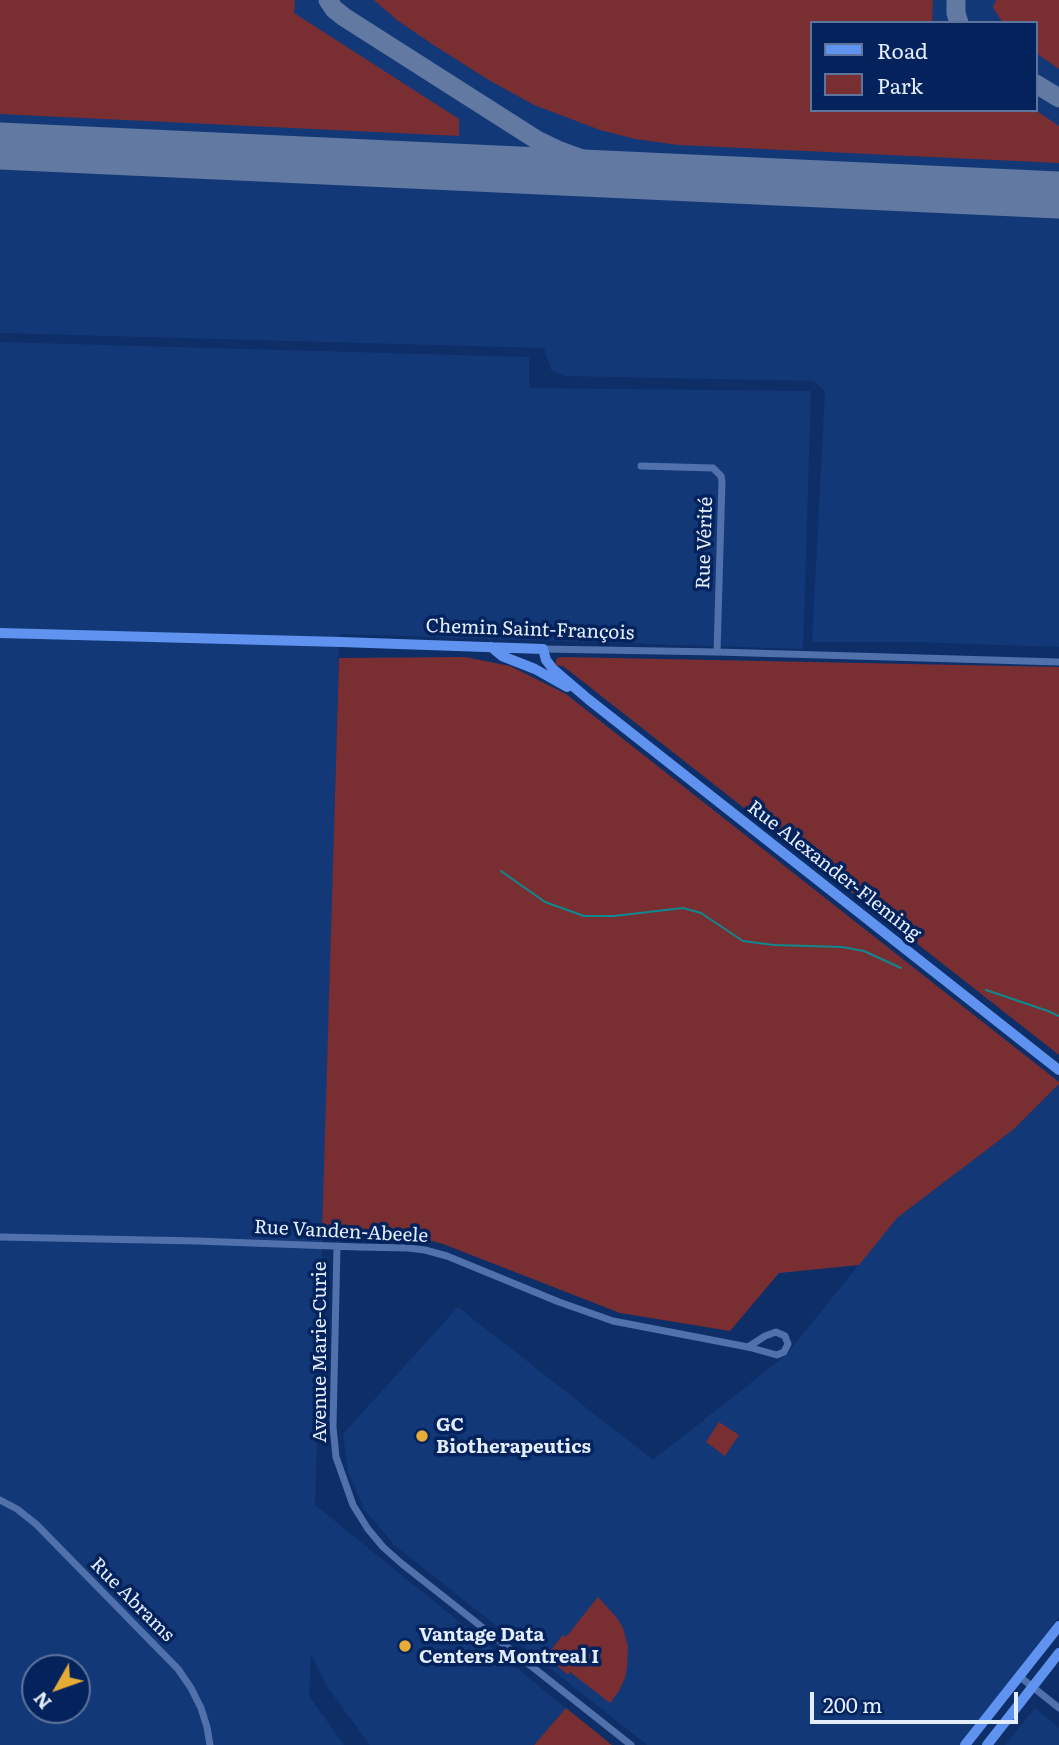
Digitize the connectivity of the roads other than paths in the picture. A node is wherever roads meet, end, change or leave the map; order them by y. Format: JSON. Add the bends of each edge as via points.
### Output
{"nodes":[{"id":1,"x":641,"y":466,"type":"dead end"},
{"id":2,"x":0,"y":633,"type":"edge"},
{"id":3,"x":491,"y":647,"type":"junction"},
{"id":4,"x":542,"y":649,"type":"junction"},
{"id":5,"x":717,"y":652,"type":"junction"},
{"id":6,"x":1059,"y":662,"type":"edge"},
{"id":7,"x":588,"y":699,"type":"junction"},
{"id":8,"x":1059,"y":1070,"type":"edge"},
{"id":9,"x":0,"y":1237,"type":"edge"},
{"id":10,"x":337,"y":1246,"type":"junction"},
{"id":11,"x":748,"y":1348,"type":"junction"},
{"id":12,"x":0,"y":1500,"type":"edge"},
{"id":13,"x":1059,"y":1626,"type":"edge"},
{"id":14,"x":1059,"y":1653,"type":"edge"},
{"id":15,"x":1019,"y":1676,"type":"junction"},
{"id":16,"x":1032,"y":1687,"type":"junction"},
{"id":17,"x":1059,"y":1708,"type":"edge"},
{"id":18,"x":210,"y":1745,"type":"edge"},
{"id":19,"x":631,"y":1745,"type":"edge"},
{"id":20,"x":965,"y":1745,"type":"edge"},
{"id":21,"x":987,"y":1745,"type":"edge"}],
"edges":[{"from":1,"to":5,"type":"street","name":"Rue Vérité","via":[[713,468],[721,476]]},
{"from":2,"to":3,"type":"street","name":"Chemin Saint-François"},
{"from":3,"to":4,"type":"street","name":"Chemin Saint-François"},
{"from":3,"to":7,"type":"street","name":"Rue Alexander-Fleming"},
{"from":4,"to":5,"type":"street","name":"Chemin Saint-François"},
{"from":4,"to":7,"type":"street","name":"Rue Alexander-Fleming","via":[[551,666]]},
{"from":5,"to":6,"type":"street","name":"Chemin Saint-François"},
{"from":7,"to":8,"type":"street","name":"Rue Alexander-Fleming"},
{"from":9,"to":10,"type":"street","name":"Rue Vanden-Abeele"},
{"from":10,"to":11,"type":"street","name":"Rue Vanden-Abeele","via":[[436,1253],[613,1321]]},
{"from":10,"to":19,"type":"street","name":"Avenue Marie-Curie","via":[[332,1427],[336,1457],[353,1505],[368,1529],[401,1563]]},
{"from":11,"to":11,"type":"street","name":"Rue Vanden-Abeele","via":[[777,1355],[788,1344],[776,1332]]},
{"from":12,"to":18,"type":"street","name":"Rue Abrams","via":[[36,1524],[178,1669],[201,1709]]},
{"from":13,"to":15,"type":"street"},
{"from":14,"to":16,"type":"street"},
{"from":15,"to":16,"type":"street"},
{"from":15,"to":20,"type":"street"},
{"from":16,"to":17,"type":"street"},
{"from":16,"to":21,"type":"street"}]}
